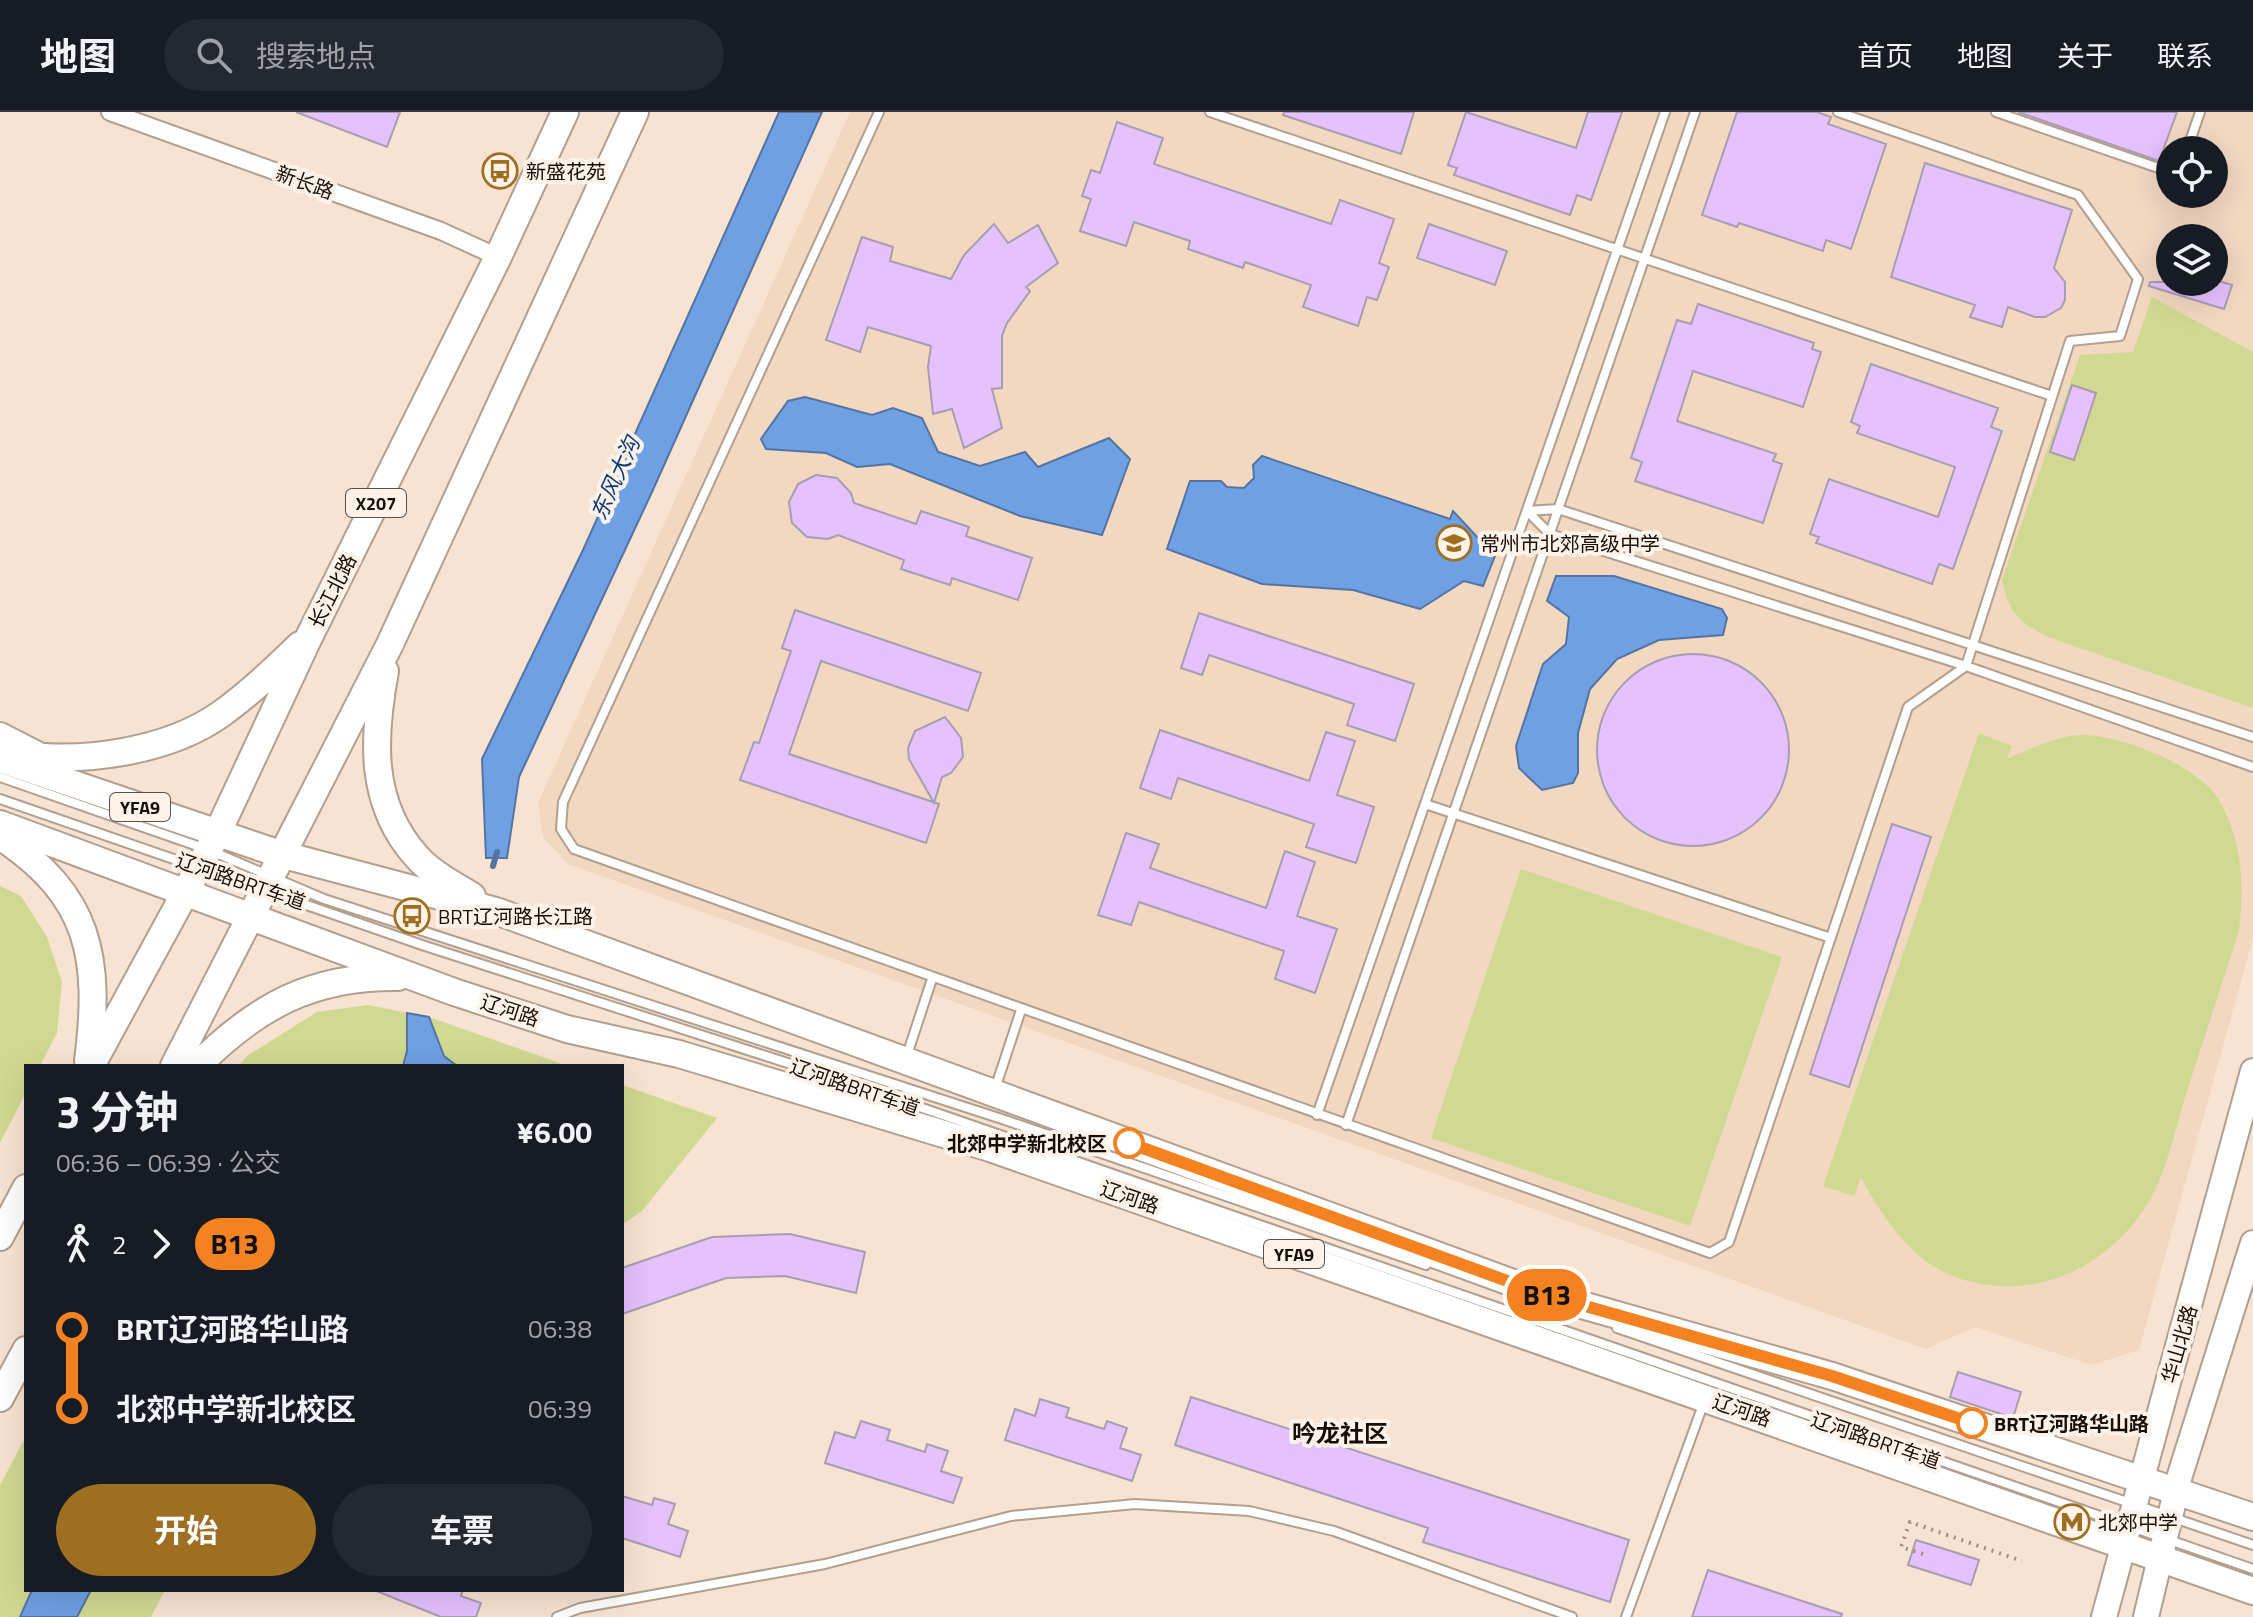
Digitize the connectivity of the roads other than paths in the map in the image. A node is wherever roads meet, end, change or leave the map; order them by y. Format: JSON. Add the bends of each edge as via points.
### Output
{"nodes":[{"id":1,"x":110,"y":112,"type":"edge"},
{"id":2,"x":565,"y":112,"type":"edge"},
{"id":3,"x":635,"y":112,"type":"edge"},
{"id":4,"x":879,"y":112,"type":"edge"},
{"id":5,"x":1210,"y":112,"type":"edge"},
{"id":6,"x":1665,"y":112,"type":"edge"},
{"id":7,"x":1695,"y":112,"type":"edge"},
{"id":8,"x":1838,"y":112,"type":"edge"},
{"id":9,"x":1996,"y":112,"type":"edge"},
{"id":10,"x":2200,"y":112,"type":"edge"},
{"id":11,"x":2192,"y":136,"type":"edge"},
{"id":12,"x":2156,"y":167,"type":"edge"},
{"id":13,"x":1616,"y":251,"type":"junction"},
{"id":14,"x":498,"y":257,"type":"junction"},
{"id":15,"x":1644,"y":260,"type":"junction"},
{"id":16,"x":2052,"y":396,"type":"junction"},
{"id":17,"x":1558,"y":509,"type":"junction"},
{"id":18,"x":1527,"y":511,"type":"junction"},
{"id":19,"x":1550,"y":534,"type":"junction"},
{"id":20,"x":309,"y":637,"type":"junction"},
{"id":21,"x":390,"y":644,"type":"junction"},
{"id":22,"x":1973,"y":644,"type":"junction"},
{"id":23,"x":1966,"y":666,"type":"junction"},
{"id":24,"x":0,"y":736,"type":"edge"},
{"id":25,"x":2253,"y":737,"type":"edge"},
{"id":26,"x":0,"y":751,"type":"edge"},
{"id":27,"x":44,"y":758,"type":"junction"},
{"id":28,"x":0,"y":759,"type":"edge"},
{"id":29,"x":2253,"y":767,"type":"edge"},
{"id":30,"x":0,"y":777,"type":"edge"},
{"id":31,"x":0,"y":799,"type":"edge"},
{"id":32,"x":1425,"y":804,"type":"junction"},
{"id":33,"x":1453,"y":815,"type":"junction"},
{"id":34,"x":0,"y":824,"type":"edge"},
{"id":35,"x":0,"y":836,"type":"edge"},
{"id":36,"x":208,"y":850,"type":"junction"},
{"id":37,"x":0,"y":858,"type":"edge"},
{"id":38,"x":271,"y":873,"type":"junction"},
{"id":39,"x":55,"y":882,"type":"junction"},
{"id":40,"x":185,"y":892,"type":"junction"},
{"id":41,"x":452,"y":892,"type":"junction"},
{"id":42,"x":248,"y":916,"type":"junction"},
{"id":43,"x":1831,"y":938,"type":"junction"},
{"id":44,"x":413,"y":978,"type":"junction"},
{"id":45,"x":932,"y":979,"type":"junction"},
{"id":46,"x":1021,"y":1010,"type":"junction"},
{"id":47,"x":905,"y":1062,"type":"junction"},
{"id":48,"x":89,"y":1064,"type":"edge"},
{"id":49,"x":90,"y":1064,"type":"edge"},
{"id":50,"x":175,"y":1064,"type":"edge"},
{"id":51,"x":199,"y":1064,"type":"edge"},
{"id":52,"x":2253,"y":1071,"type":"edge"},
{"id":53,"x":993,"y":1094,"type":"junction"},
{"id":54,"x":1317,"y":1115,"type":"junction"},
{"id":55,"x":1346,"y":1125,"type":"junction"},
{"id":56,"x":24,"y":1192,"type":"edge"},
{"id":57,"x":0,"y":1237,"type":"edge"},
{"id":58,"x":2253,"y":1243,"type":"edge"},
{"id":59,"x":1439,"y":1269,"type":"dead end"},
{"id":60,"x":1482,"y":1284,"type":"dead end"},
{"id":61,"x":1586,"y":1318,"type":"dead end"},
{"id":62,"x":1601,"y":1323,"type":"dead end"},
{"id":63,"x":24,"y":1354,"type":"edge"},
{"id":64,"x":0,"y":1398,"type":"edge"},
{"id":65,"x":1705,"y":1398,"type":"junction"},
{"id":66,"x":2139,"y":1492,"type":"junction"},
{"id":67,"x":2172,"y":1504,"type":"junction"},
{"id":68,"x":2253,"y":1517,"type":"edge"},
{"id":69,"x":2126,"y":1538,"type":"junction"},
{"id":70,"x":2253,"y":1545,"type":"edge"},
{"id":71,"x":2161,"y":1550,"type":"junction"},
{"id":72,"x":2253,"y":1569,"type":"edge"},
{"id":73,"x":2253,"y":1591,"type":"edge"},
{"id":74,"x":557,"y":1617,"type":"edge"},
{"id":75,"x":1572,"y":1617,"type":"edge"},
{"id":76,"x":1626,"y":1617,"type":"edge"},
{"id":77,"x":2104,"y":1617,"type":"edge"},
{"id":78,"x":2146,"y":1617,"type":"edge"}],
"edges":[{"from":1,"to":14,"type":"street","name":"新长路","via":[[441,231]]},
{"from":2,"to":14,"type":"main road","name":"长江北路","number":"X207"},
{"from":3,"to":21,"type":"main road"},
{"from":4,"to":45,"type":"lane","via":[[563,802],[561,829],[574,849]]},
{"from":5,"to":13,"type":"lane"},
{"from":6,"to":13,"type":"lane"},
{"from":7,"to":15,"type":"lane"},
{"from":8,"to":16,"type":"lane","via":[[2078,195],[2138,279],[2120,336],[2070,341]]},
{"from":9,"to":12,"type":"lane"},
{"from":10,"to":11,"type":"lane"},
{"from":13,"to":15,"type":"lane"},
{"from":13,"to":18,"type":"lane"},
{"from":14,"to":20,"type":"main road","name":"长江北路","number":"X207"},
{"from":15,"to":16,"type":"lane"},
{"from":15,"to":17,"type":"lane"},
{"from":16,"to":22,"type":"lane"},
{"from":17,"to":18,"type":"lane"},
{"from":17,"to":19,"type":"lane"},
{"from":17,"to":22,"type":"lane"},
{"from":18,"to":19,"type":"lane"},
{"from":18,"to":32,"type":"lane"},
{"from":19,"to":23,"type":"lane"},
{"from":19,"to":33,"type":"lane"},
{"from":20,"to":27,"type":"main road","via":[[252,690],[194,730],[131,748]]},
{"from":20,"to":36,"type":"main road","name":"长江北路","number":"X207"},
{"from":21,"to":38,"type":"main road"},
{"from":21,"to":41,"type":"main road","via":[[374,743],[378,774],[388,809],[418,859]]},
{"from":22,"to":23,"type":"lane"},
{"from":22,"to":25,"type":"lane"},
{"from":23,"to":29,"type":"lane"},
{"from":23,"to":43,"type":"lane","via":[[1908,707]]},
{"from":24,"to":27,"type":"main road"},
{"from":26,"to":27,"type":"main road"},
{"from":28,"to":36,"type":"main road","number":"YFA9"},
{"from":30,"to":36,"type":"lane","name":"辽河路BRT车道"},
{"from":31,"to":36,"type":"lane","name":"辽河路BRT车道"},
{"from":32,"to":33,"type":"lane"},
{"from":32,"to":54,"type":"lane"},
{"from":33,"to":43,"type":"lane"},
{"from":33,"to":55,"type":"lane"},
{"from":34,"to":40,"type":"main road","name":"辽河路","number":"YFA9"},
{"from":35,"to":39,"type":"main road"},
{"from":36,"to":38,"type":"main road","number":"YFA9"},
{"from":36,"to":38,"type":"lane","name":"辽河路BRT车道"},
{"from":36,"to":40,"type":"main road","name":"长江北路","number":"X207"},
{"from":37,"to":39,"type":"main road","via":[[31,865]]},
{"from":38,"to":41,"type":"main road","number":"YFA9"},
{"from":38,"to":42,"type":"main road"},
{"from":38,"to":59,"type":"lane","name":"辽河路BRT车道","via":[[324,899],[1005,1120]]},
{"from":38,"to":69,"type":"lane","name":"辽河路BRT车道","via":[[425,946],[856,1085]]},
{"from":39,"to":48,"type":"main road","via":[[80,920],[92,970]]},
{"from":40,"to":42,"type":"main road","name":"辽河路","number":"YFA9"},
{"from":40,"to":49,"type":"main road","name":"长江北路","number":"X207"},
{"from":41,"to":47,"type":"main road","number":"YFA9"},
{"from":42,"to":44,"type":"main road","name":"辽河路","number":"YFA9"},
{"from":42,"to":50,"type":"main road"},
{"from":43,"to":55,"type":"lane","via":[[1729,1242],[1710,1253]]},
{"from":44,"to":51,"type":"main road","via":[[338,981],[286,997],[253,1015]]},
{"from":44,"to":65,"type":"main road","name":"辽河路","number":"YFA9","via":[[567,1029],[679,1054],[990,1148]]},
{"from":45,"to":46,"type":"lane"},
{"from":45,"to":47,"type":"lane"},
{"from":46,"to":53,"type":"lane"},
{"from":46,"to":54,"type":"lane"},
{"from":47,"to":53,"type":"main road","number":"YFA9"},
{"from":52,"to":66,"type":"main road","name":"华山北路"},
{"from":53,"to":66,"type":"main road","number":"YFA9","via":[[1543,1294],[1832,1376]]},
{"from":54,"to":55,"type":"lane"},
{"from":56,"to":57,"type":"main road"},
{"from":58,"to":67,"type":"main road","name":"华山北路"},
{"from":60,"to":61,"type":"lane"},
{"from":62,"to":66,"type":"lane","name":"辽河路BRT车道"},
{"from":63,"to":64,"type":"main road"},
{"from":65,"to":69,"type":"main road","name":"辽河路","number":"YFA9"},
{"from":65,"to":76,"type":"lane"},
{"from":66,"to":67,"type":"main road","number":"YFA9"},
{"from":66,"to":69,"type":"main road","name":"华山北路"},
{"from":67,"to":68,"type":"main road","number":"YFA9"},
{"from":67,"to":70,"type":"lane"},
{"from":67,"to":71,"type":"main road","name":"华山北路"},
{"from":69,"to":71,"type":"main road","name":"辽河路","number":"YFA9"},
{"from":69,"to":77,"type":"main road","name":"华山北路"},
{"from":71,"to":72,"type":"lane"},
{"from":71,"to":73,"type":"main road","name":"辽河路","number":"YFA9"},
{"from":71,"to":78,"type":"main road","name":"华山北路"},
{"from":74,"to":75,"type":"lane","via":[[580,1608],[825,1564],[1011,1516],[1135,1504],[1249,1511],[1334,1531]]}]}
